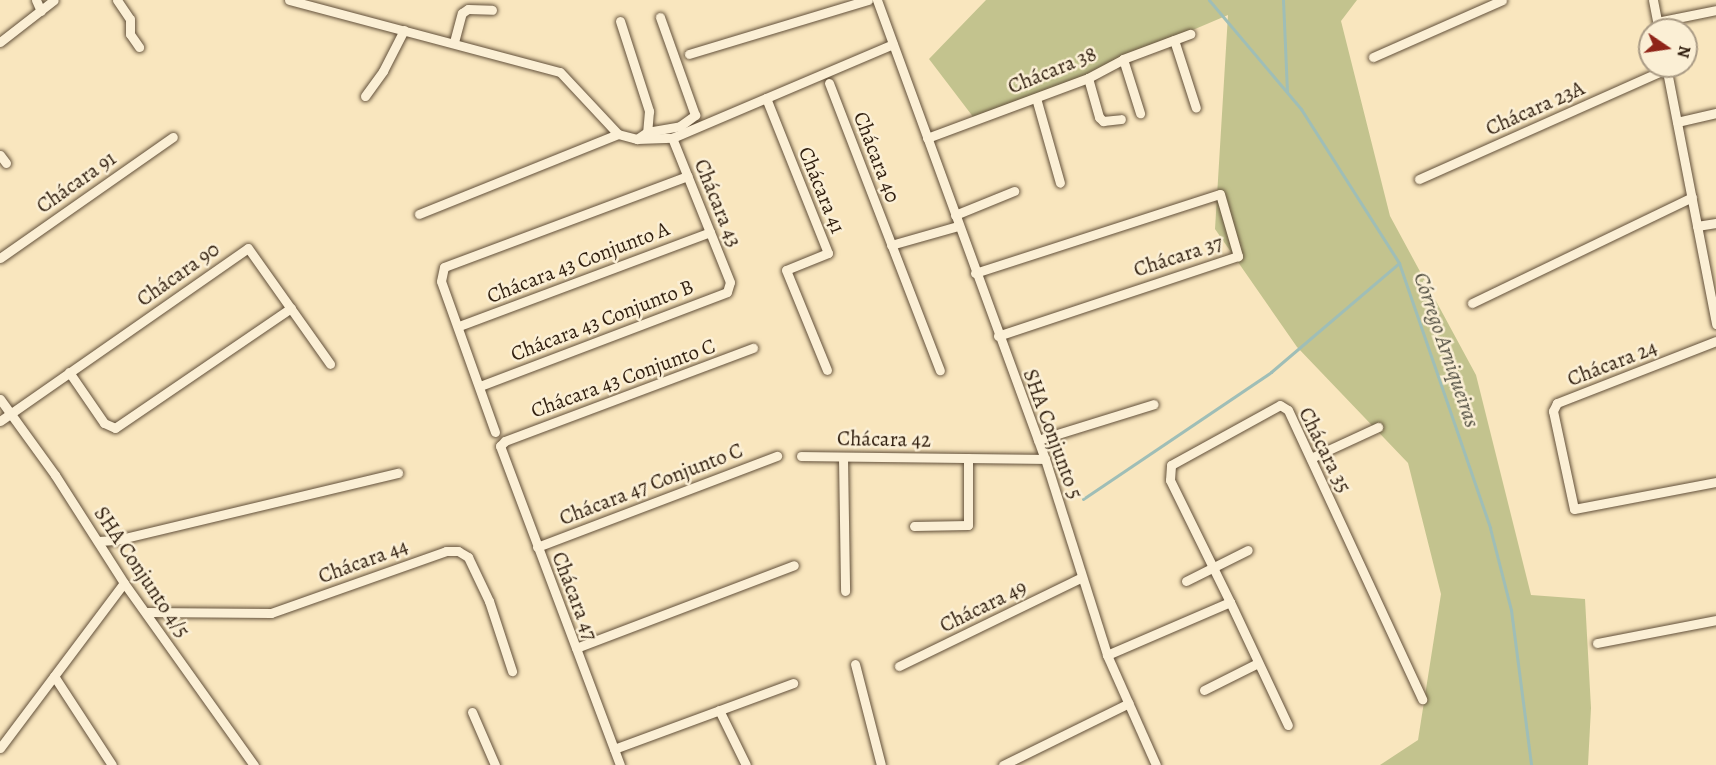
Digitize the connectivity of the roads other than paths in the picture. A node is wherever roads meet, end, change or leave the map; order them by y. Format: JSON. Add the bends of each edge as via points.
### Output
{"nodes":[{"id":1,"x":36,"y":0,"type":"edge"},
{"id":2,"x":54,"y":0,"type":"edge"},
{"id":3,"x":117,"y":0,"type":"edge"},
{"id":4,"x":289,"y":0,"type":"edge"},
{"id":5,"x":868,"y":0,"type":"edge"},
{"id":6,"x":877,"y":0,"type":"edge"},
{"id":7,"x":1502,"y":0,"type":"edge"},
{"id":8,"x":1653,"y":0,"type":"edge"},
{"id":9,"x":318,"y":4,"type":"edge"},
{"id":10,"x":492,"y":10,"type":"dead end"},
{"id":11,"x":1716,"y":10,"type":"edge"},
{"id":12,"x":42,"y":11,"type":"junction"},
{"id":13,"x":660,"y":17,"type":"dead end"},
{"id":14,"x":1656,"y":18,"type":"edge"},
{"id":15,"x":1687,"y":18,"type":"edge"},
{"id":16,"x":620,"y":21,"type":"dead end"},
{"id":17,"x":404,"y":30,"type":"junction"},
{"id":18,"x":1190,"y":34,"type":"dead end"},
{"id":19,"x":1174,"y":40,"type":"junction"},
{"id":20,"x":0,"y":42,"type":"edge"},
{"id":21,"x":454,"y":42,"type":"junction"},
{"id":22,"x":893,"y":44,"type":"junction"},
{"id":23,"x":139,"y":47,"type":"dead end"},
{"id":24,"x":688,"y":54,"type":"dead end"},
{"id":25,"x":1372,"y":57,"type":"dead end"},
{"id":26,"x":1123,"y":59,"type":"junction"},
{"id":27,"x":1088,"y":78,"type":"junction"},
{"id":28,"x":1644,"y":78,"type":"edge"},
{"id":29,"x":1668,"y":78,"type":"edge"},
{"id":30,"x":829,"y":83,"type":"dead end"},
{"id":31,"x":365,"y":96,"type":"dead end"},
{"id":32,"x":1036,"y":98,"type":"junction"},
{"id":33,"x":766,"y":99,"type":"junction"},
{"id":34,"x":1196,"y":108,"type":"dead end"},
{"id":35,"x":1140,"y":113,"type":"dead end"},
{"id":36,"x":1716,"y":113,"type":"edge"},
{"id":37,"x":1121,"y":118,"type":"dead end"},
{"id":38,"x":1677,"y":122,"type":"junction"},
{"id":39,"x":647,"y":132,"type":"junction"},
{"id":40,"x":618,"y":134,"type":"junction"},
{"id":41,"x":173,"y":136,"type":"dead end"},
{"id":42,"x":672,"y":138,"type":"junction"},
{"id":43,"x":927,"y":138,"type":"junction"},
{"id":44,"x":637,"y":139,"type":"junction"},
{"id":45,"x":688,"y":176,"type":"junction"},
{"id":46,"x":1419,"y":179,"type":"dead end"},
{"id":47,"x":1060,"y":183,"type":"dead end"},
{"id":48,"x":1014,"y":192,"type":"dead end"},
{"id":49,"x":1692,"y":197,"type":"junction"},
{"id":50,"x":419,"y":214,"type":"dead end"},
{"id":51,"x":955,"y":215,"type":"junction"},
{"id":52,"x":1716,"y":223,"type":"edge"},
{"id":53,"x":958,"y":226,"type":"junction"},
{"id":54,"x":1697,"y":226,"type":"junction"},
{"id":55,"x":710,"y":231,"type":"junction"},
{"id":56,"x":891,"y":245,"type":"junction"},
{"id":57,"x":0,"y":258,"type":"edge"},
{"id":58,"x":975,"y":273,"type":"junction"},
{"id":59,"x":730,"y":282,"type":"joint"},
{"id":60,"x":1472,"y":303,"type":"dead end"},
{"id":61,"x":291,"y":308,"type":"junction"},
{"id":62,"x":1716,"y":324,"type":"edge"},
{"id":63,"x":459,"y":326,"type":"junction"},
{"id":64,"x":998,"y":336,"type":"junction"},
{"id":65,"x":1716,"y":341,"type":"edge"},
{"id":66,"x":753,"y":348,"type":"dead end"},
{"id":67,"x":330,"y":364,"type":"dead end"},
{"id":68,"x":827,"y":370,"type":"dead end"},
{"id":69,"x":940,"y":370,"type":"dead end"},
{"id":70,"x":69,"y":372,"type":"junction"},
{"id":71,"x":480,"y":386,"type":"junction"},
{"id":72,"x":0,"y":399,"type":"edge"},
{"id":73,"x":1154,"y":404,"type":"dead end"},
{"id":74,"x":11,"y":414,"type":"junction"},
{"id":75,"x":0,"y":421,"type":"edge"},
{"id":76,"x":1378,"y":427,"type":"dead end"},
{"id":77,"x":495,"y":432,"type":"dead end"},
{"id":78,"x":1038,"y":440,"type":"junction"},
{"id":79,"x":505,"y":441,"type":"joint"},
{"id":80,"x":777,"y":456,"type":"dead end"},
{"id":81,"x":801,"y":456,"type":"dead end"},
{"id":82,"x":843,"y":457,"type":"junction"},
{"id":83,"x":968,"y":458,"type":"junction"},
{"id":84,"x":1311,"y":458,"type":"junction"},
{"id":85,"x":1045,"y":459,"type":"junction"},
{"id":86,"x":398,"y":473,"type":"dead end"},
{"id":87,"x":1716,"y":482,"type":"edge"},
{"id":88,"x":914,"y":526,"type":"dead end"},
{"id":89,"x":98,"y":541,"type":"junction"},
{"id":90,"x":537,"y":547,"type":"junction"},
{"id":91,"x":1248,"y":550,"type":"dead end"},
{"id":92,"x":794,"y":565,"type":"dead end"},
{"id":93,"x":1214,"y":567,"type":"junction"},
{"id":94,"x":1082,"y":577,"type":"junction"},
{"id":95,"x":1186,"y":581,"type":"dead end"},
{"id":96,"x":123,"y":583,"type":"junction"},
{"id":97,"x":845,"y":591,"type":"dead end"},
{"id":98,"x":1230,"y":602,"type":"junction"},
{"id":99,"x":147,"y":612,"type":"junction"},
{"id":100,"x":1716,"y":620,"type":"edge"},
{"id":101,"x":1597,"y":643,"type":"dead end"},
{"id":102,"x":576,"y":648,"type":"junction"},
{"id":103,"x":1107,"y":655,"type":"junction"},
{"id":104,"x":1258,"y":663,"type":"junction"},
{"id":105,"x":855,"y":664,"type":"dead end"},
{"id":106,"x":899,"y":666,"type":"dead end"},
{"id":107,"x":512,"y":671,"type":"dead end"},
{"id":108,"x":54,"y":676,"type":"junction"},
{"id":109,"x":793,"y":683,"type":"dead end"},
{"id":110,"x":1204,"y":690,"type":"dead end"},
{"id":111,"x":1422,"y":699,"type":"dead end"},
{"id":112,"x":1129,"y":703,"type":"junction"},
{"id":113,"x":719,"y":710,"type":"junction"},
{"id":114,"x":472,"y":712,"type":"dead end"},
{"id":115,"x":1288,"y":725,"type":"dead end"},
{"id":116,"x":0,"y":748,"type":"edge"},
{"id":117,"x":614,"y":749,"type":"junction"},
{"id":118,"x":112,"y":765,"type":"edge"},
{"id":119,"x":254,"y":765,"type":"edge"},
{"id":120,"x":495,"y":765,"type":"edge"},
{"id":121,"x":620,"y":765,"type":"edge"},
{"id":122,"x":746,"y":765,"type":"edge"},
{"id":123,"x":881,"y":765,"type":"edge"},
{"id":124,"x":1003,"y":765,"type":"edge"},
{"id":125,"x":1156,"y":765,"type":"edge"}],
"edges":[{"from":1,"to":12,"type":"street"},
{"from":2,"to":12,"type":"street"},
{"from":3,"to":23,"type":"street","via":[[130,19],[130,34]]},
{"from":4,"to":9,"type":"street"},
{"from":5,"to":24,"type":"street"},
{"from":6,"to":22,"type":"street","name":"SHA Conjunto 5"},
{"from":7,"to":25,"type":"street"},
{"from":8,"to":14,"type":"street"},
{"from":9,"to":17,"type":"street"},
{"from":10,"to":21,"type":"street","via":[[468,9],[462,13]]},
{"from":11,"to":15,"type":"street"},
{"from":12,"to":20,"type":"street"},
{"from":13,"to":39,"type":"street","via":[[695,115],[680,126]]},
{"from":16,"to":39,"type":"street","via":[[649,111]]},
{"from":17,"to":21,"type":"street"},
{"from":17,"to":31,"type":"street"},
{"from":18,"to":19,"type":"street","name":"Chácara 38"},
{"from":19,"to":26,"type":"street","name":"Chácara 38"},
{"from":19,"to":34,"type":"street"},
{"from":21,"to":40,"type":"street","via":[[560,72]]},
{"from":22,"to":33,"type":"street"},
{"from":22,"to":43,"type":"street","name":"SHA Conjunto 5"},
{"from":26,"to":27,"type":"street","name":"Chácara 38"},
{"from":26,"to":35,"type":"street"},
{"from":27,"to":32,"type":"street","name":"Chácara 38"},
{"from":27,"to":37,"type":"street","via":[[1099,117],[1103,121]]},
{"from":28,"to":46,"type":"street","name":"Chácara 23A"},
{"from":29,"to":38,"type":"street"},
{"from":30,"to":56,"type":"street","name":"Chácara 40"},
{"from":32,"to":43,"type":"street","name":"Chácara 38"},
{"from":32,"to":47,"type":"street"},
{"from":33,"to":42,"type":"street"},
{"from":33,"to":68,"type":"street","name":"Chácara 41","via":[[828,253],[786,270]]},
{"from":36,"to":38,"type":"street"},
{"from":38,"to":49,"type":"street"},
{"from":39,"to":44,"type":"street"},
{"from":40,"to":44,"type":"street"},
{"from":40,"to":50,"type":"street"},
{"from":41,"to":57,"type":"street","name":"Chácara 91"},
{"from":42,"to":44,"type":"street"},
{"from":42,"to":45,"type":"street","name":"Chácara 43"},
{"from":43,"to":51,"type":"street","name":"SHA Conjunto 5"},
{"from":45,"to":55,"type":"street","name":"Chácara 43"},
{"from":45,"to":63,"type":"street","name":"Chácara 43 Conjunto A","via":[[444,267],[441,281]]},
{"from":48,"to":51,"type":"street"},
{"from":49,"to":54,"type":"street"},
{"from":49,"to":60,"type":"street"},
{"from":51,"to":53,"type":"street","name":"SHA Conjunto 5"},
{"from":52,"to":54,"type":"street"},
{"from":53,"to":56,"type":"street"},
{"from":53,"to":58,"type":"street","name":"SHA Conjunto 5"},
{"from":54,"to":62,"type":"street"},
{"from":55,"to":59,"type":"street","name":"Chácara 43"},
{"from":55,"to":63,"type":"street","name":"Chácara 43 Conjunto A"},
{"from":56,"to":69,"type":"street","name":"Chácara 40"},
{"from":58,"to":64,"type":"street","name":"SHA Conjunto 5"},
{"from":58,"to":64,"type":"street","name":"Chácara 37","via":[[1220,195],[1238,256]]},
{"from":59,"to":71,"type":"street","name":"Chácara 43 Conjunto B","via":[[727,292]]},
{"from":61,"to":67,"type":"street","name":"Chácara 90"},
{"from":61,"to":70,"type":"street","via":[[115,428],[107,427]]},
{"from":61,"to":70,"type":"street","name":"Chácara 90","via":[[248,248]]},
{"from":63,"to":71,"type":"street"},
{"from":64,"to":78,"type":"street","name":"SHA Conjunto 5"},
{"from":65,"to":87,"type":"street","name":"Chácara 24","via":[[1557,403],[1553,411],[1574,509]]},
{"from":66,"to":79,"type":"street","name":"Chácara 43 Conjunto C"},
{"from":70,"to":74,"type":"street","name":"Chácara 90"},
{"from":71,"to":77,"type":"street"},
{"from":72,"to":74,"type":"street","name":"SHA Conjunto 4/5"},
{"from":73,"to":78,"type":"street"},
{"from":74,"to":75,"type":"street","name":"Chácara 90"},
{"from":74,"to":89,"type":"street","name":"SHA Conjunto 4/5"},
{"from":76,"to":84,"type":"street"},
{"from":78,"to":85,"type":"street","name":"SHA Conjunto 5"},
{"from":79,"to":90,"type":"street","name":"Chácara 47","via":[[500,450]]},
{"from":80,"to":90,"type":"street","name":"Chácara 47 Conjunto C"},
{"from":81,"to":82,"type":"street","name":"Chácara 42"},
{"from":82,"to":83,"type":"street","name":"Chácara 42"},
{"from":82,"to":97,"type":"street"},
{"from":83,"to":85,"type":"street","name":"Chácara 42"},
{"from":83,"to":88,"type":"street","via":[[968,525]]},
{"from":84,"to":93,"type":"street","name":"Chácara 35","via":[[1288,410],[1280,405],[1171,465],[1170,480]]},
{"from":84,"to":111,"type":"street","name":"Chácara 35"},
{"from":85,"to":94,"type":"street","name":"SHA Conjunto 5"},
{"from":86,"to":89,"type":"street","via":[[116,540]]},
{"from":89,"to":96,"type":"street","name":"SHA Conjunto 4/5"},
{"from":90,"to":102,"type":"street","name":"Chácara 47"},
{"from":91,"to":93,"type":"street"},
{"from":92,"to":102,"type":"street"},
{"from":93,"to":95,"type":"street"},
{"from":93,"to":98,"type":"street","name":"Chácara 35"},
{"from":94,"to":103,"type":"street","name":"SHA Conjunto 5"},
{"from":94,"to":106,"type":"street","name":"Chácara 49"},
{"from":96,"to":99,"type":"street","name":"SHA Conjunto 4/5"},
{"from":96,"to":108,"type":"street"},
{"from":98,"to":103,"type":"street"},
{"from":98,"to":104,"type":"street","name":"Chácara 35"},
{"from":99,"to":107,"type":"street","name":"Chácara 44","via":[[271,613],[446,550],[458,551],[468,557],[489,601]]},
{"from":99,"to":119,"type":"street","name":"SHA Conjunto 4/5"},
{"from":100,"to":101,"type":"street"},
{"from":102,"to":117,"type":"street","name":"Chácara 47"},
{"from":103,"to":112,"type":"street","name":"SHA Conjunto 5"},
{"from":104,"to":110,"type":"street"},
{"from":104,"to":115,"type":"street","name":"Chácara 35"},
{"from":105,"to":123,"type":"street"},
{"from":108,"to":116,"type":"street"},
{"from":108,"to":118,"type":"street"},
{"from":109,"to":113,"type":"street"},
{"from":112,"to":124,"type":"street"},
{"from":112,"to":125,"type":"street"},
{"from":113,"to":117,"type":"street"},
{"from":113,"to":122,"type":"street"},
{"from":114,"to":120,"type":"street"},
{"from":117,"to":121,"type":"street","name":"Chácara 47"}]}
